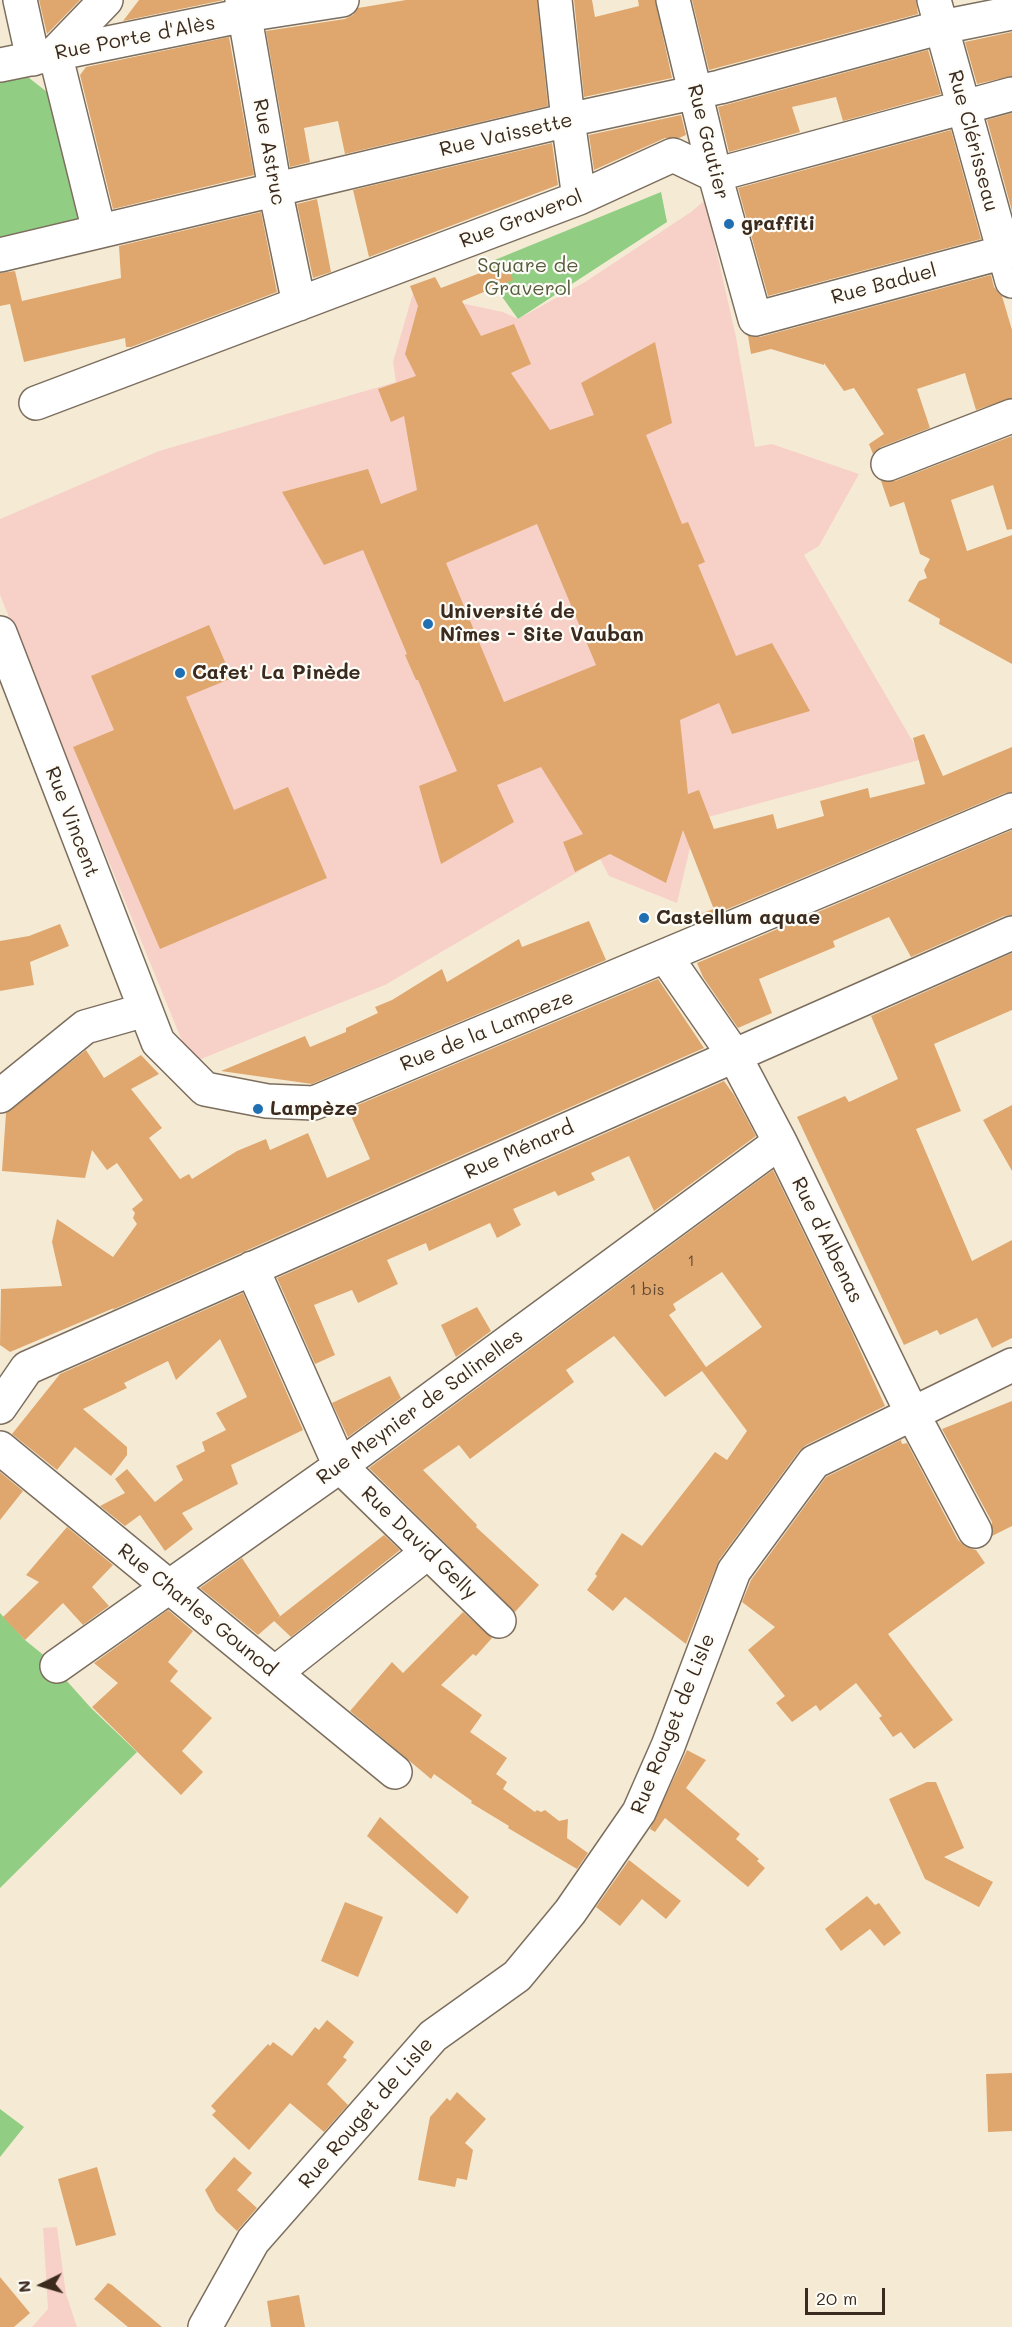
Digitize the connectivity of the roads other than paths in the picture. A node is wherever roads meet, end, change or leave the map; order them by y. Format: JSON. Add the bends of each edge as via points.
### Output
{"nodes":[{"id":1,"x":20,"y":0,"type":"edge"},
{"id":2,"x":106,"y":0,"type":"edge"},
{"id":3,"x":342,"y":0,"type":"edge"},
{"id":4,"x":555,"y":0,"type":"edge"},
{"id":5,"x":673,"y":0,"type":"edge"},
{"id":6,"x":244,"y":8,"type":"edge"},
{"id":7,"x":1012,"y":13,"type":"edge"},
{"id":8,"x":938,"y":14,"type":"edge"},
{"id":9,"x":44,"y":56,"type":"junction"},
{"id":10,"x":0,"y":65,"type":"edge"},
{"id":11,"x":695,"y":92,"type":"junction"},
{"id":12,"x":1012,"y":94,"type":"edge"},
{"id":13,"x":965,"y":107,"type":"junction"},
{"id":14,"x":568,"y":120,"type":"junction"},
{"id":15,"x":715,"y":175,"type":"junction"},
{"id":16,"x":275,"y":189,"type":"junction"},
{"id":17,"x":579,"y":198,"type":"junction"},
{"id":18,"x":99,"y":231,"type":"junction"},
{"id":19,"x":0,"y":255,"type":"edge"},
{"id":20,"x":1009,"y":261,"type":"edge"},
{"id":21,"x":300,"y":304,"type":"junction"},
{"id":22,"x":755,"y":319,"type":"joint"},
{"id":23,"x":36,"y":403,"type":"dead end"},
{"id":24,"x":1012,"y":416,"type":"edge"},
{"id":25,"x":888,"y":464,"type":"dead end"},
{"id":26,"x":0,"y":633,"type":"edge"},
{"id":27,"x":0,"y":663,"type":"edge"},
{"id":28,"x":62,"y":794,"type":"junction"},
{"id":29,"x":1012,"y":810,"type":"edge"},
{"id":30,"x":1012,"y":933,"type":"edge"},
{"id":31,"x":666,"y":957,"type":"junction"},
{"id":32,"x":144,"y":1010,"type":"junction"},
{"id":33,"x":734,"y":1055,"type":"junction"},
{"id":34,"x":0,"y":1096,"type":"edge"},
{"id":35,"x":780,"y":1142,"type":"junction"},
{"id":36,"x":252,"y":1268,"type":"junction"},
{"id":37,"x":1012,"y":1365,"type":"edge"},
{"id":38,"x":13,"y":1368,"type":"edge"},
{"id":39,"x":0,"y":1407,"type":"edge"},
{"id":40,"x":912,"y":1413,"type":"junction"},
{"id":41,"x":0,"y":1448,"type":"edge"},
{"id":42,"x":340,"y":1466,"type":"junction"},
{"id":43,"x":975,"y":1531,"type":"dead end"},
{"id":44,"x":428,"y":1552,"type":"junction"},
{"id":45,"x":170,"y":1587,"type":"junction"},
{"id":46,"x":499,"y":1621,"type":"dead end"},
{"id":47,"x":57,"y":1666,"type":"dead end"},
{"id":48,"x":275,"y":1673,"type":"junction"},
{"id":49,"x":395,"y":1772,"type":"dead end"},
{"id":50,"x":205,"y":2327,"type":"edge"}],
"edges":[{"from":1,"to":9,"type":"street"},
{"from":2,"to":9,"type":"street"},
{"from":3,"to":6,"type":"street","name":"Rue Porte d'Alès"},
{"from":4,"to":14,"type":"street"},
{"from":5,"to":11,"type":"street","name":"Rue Gautier"},
{"from":6,"to":9,"type":"street","name":"Rue Porte d'Alès"},
{"from":6,"to":16,"type":"street","name":"Rue Astruc"},
{"from":7,"to":8,"type":"street","name":"Rue Vaissette"},
{"from":8,"to":11,"type":"street","name":"Rue Vaissette"},
{"from":8,"to":13,"type":"street","name":"Rue Clérisseau"},
{"from":9,"to":10,"type":"street","name":"Rue Porte d'Alès"},
{"from":9,"to":18,"type":"street"},
{"from":11,"to":14,"type":"street","name":"Rue Vaissette"},
{"from":11,"to":15,"type":"street","name":"Rue Gautier"},
{"from":12,"to":13,"type":"street"},
{"from":13,"to":15,"type":"street"},
{"from":13,"to":20,"type":"street","name":"Rue Clérisseau"},
{"from":14,"to":16,"type":"street","name":"Rue Vaissette"},
{"from":14,"to":17,"type":"street"},
{"from":15,"to":17,"type":"street","name":"Rue Graverol","via":[[673,155]]},
{"from":15,"to":22,"type":"street","name":"Rue Gautier"},
{"from":16,"to":18,"type":"street","name":"Rue Vaissette"},
{"from":16,"to":21,"type":"street","name":"Rue Astruc"},
{"from":17,"to":21,"type":"street","name":"Rue Graverol"},
{"from":18,"to":19,"type":"street","name":"Rue Vaissette"},
{"from":20,"to":22,"type":"street","name":"Rue Baduel"},
{"from":21,"to":23,"type":"street","name":"Rue Graverol"},
{"from":24,"to":25,"type":"street"},
{"from":26,"to":28,"type":"street","name":"Rue Vincent"},
{"from":27,"to":28,"type":"street"},
{"from":28,"to":32,"type":"street","name":"Rue Vincent"},
{"from":29,"to":31,"type":"street","name":"Rue de la Lampeze"},
{"from":30,"to":33,"type":"street","name":"Rue Ménard"},
{"from":31,"to":32,"type":"street","name":"Rue de la Lampeze","via":[[314,1102],[267,1101],[205,1089],[158,1042]]},
{"from":31,"to":33,"type":"street","name":"Rue d'Albenas"},
{"from":32,"to":34,"type":"street","via":[[85,1027]]},
{"from":33,"to":35,"type":"street","name":"Rue d'Albenas"},
{"from":33,"to":36,"type":"street","name":"Rue Ménard"},
{"from":35,"to":40,"type":"street","name":"Rue d'Albenas"},
{"from":35,"to":42,"type":"street","name":"Rue Meynier de Salinelles"},
{"from":36,"to":38,"type":"street","name":"Rue Ménard"},
{"from":36,"to":42,"type":"street","name":"Rue David Gelly"},
{"from":37,"to":40,"type":"street","name":"Rue Rouget de Lisle"},
{"from":38,"to":39,"type":"street","name":"Rue Ménard"},
{"from":40,"to":43,"type":"street","name":"Rue d'Albenas"},
{"from":40,"to":50,"type":"street","name":"Rue Rouget de Lisle","via":[[814,1462],[734,1571],[639,1812],[570,1912],[517,1976],[425,2045],[253,2241]]},
{"from":41,"to":45,"type":"street","name":"Rue Charles Gounod"},
{"from":42,"to":44,"type":"street","name":"Rue David Gelly"},
{"from":42,"to":45,"type":"street","name":"Rue Meynier de Salinelles"},
{"from":44,"to":46,"type":"street","name":"Rue David Gelly"},
{"from":44,"to":48,"type":"street"},
{"from":45,"to":47,"type":"street","name":"Rue Meynier de Salinelles"},
{"from":45,"to":48,"type":"street","name":"Rue Charles Gounod"},
{"from":48,"to":49,"type":"street","name":"Rue Charles Gounod"}]}
